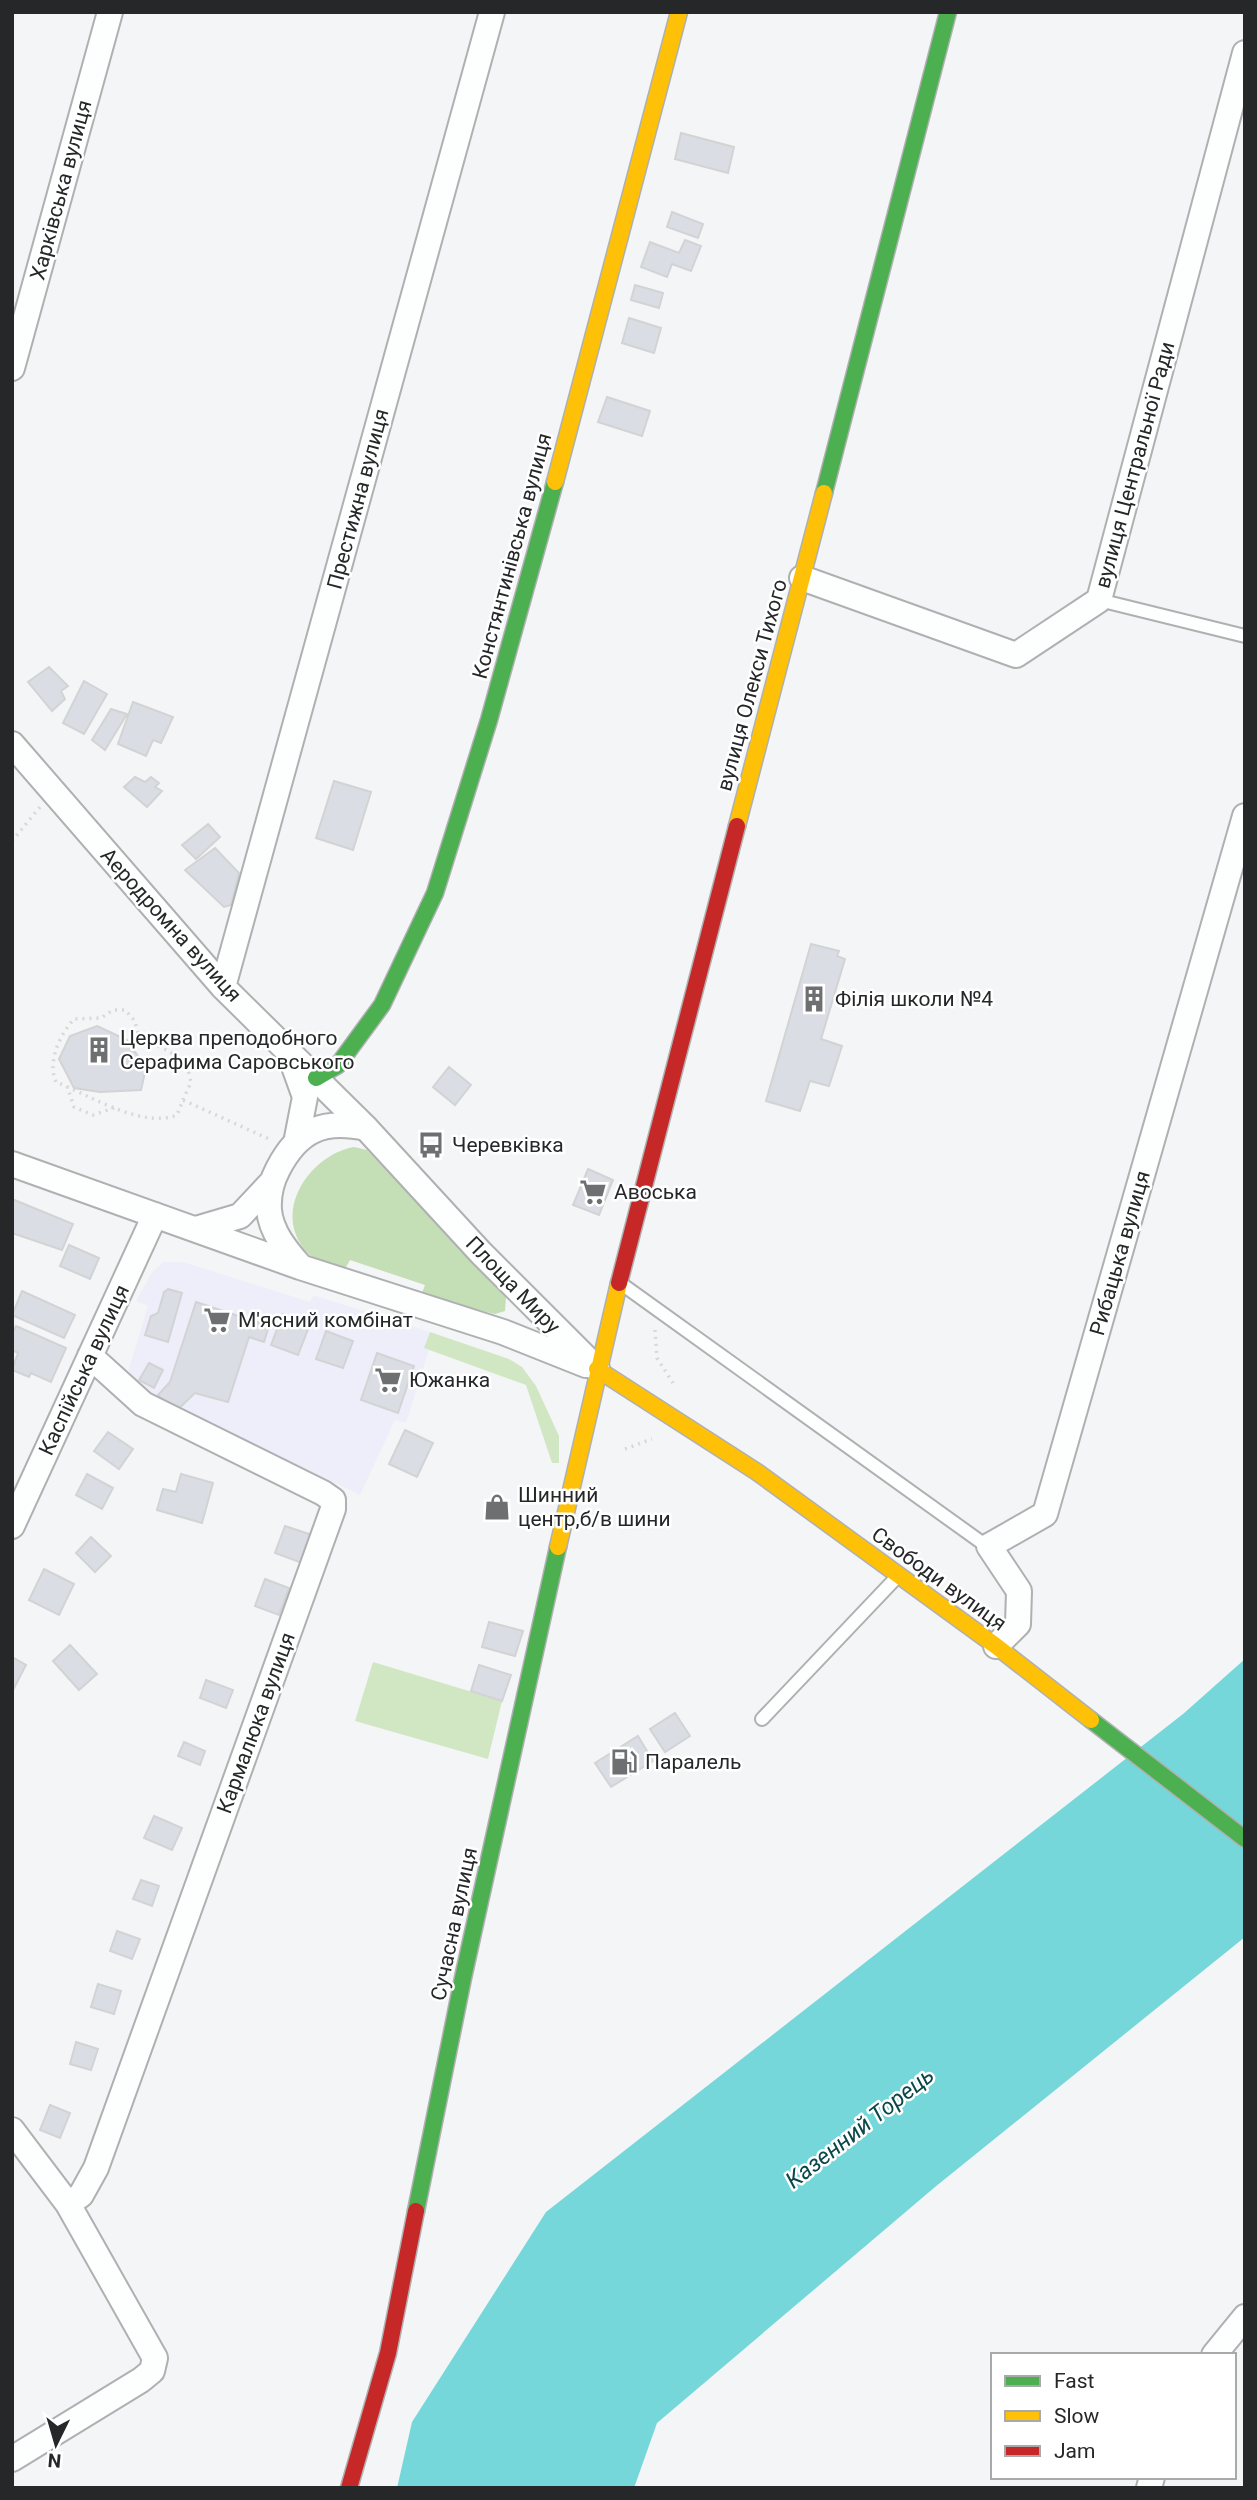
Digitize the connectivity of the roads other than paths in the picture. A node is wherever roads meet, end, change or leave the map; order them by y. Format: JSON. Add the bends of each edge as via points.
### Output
{"nodes":[{"id":1,"x":110,"y":12,"type":"edge"},
{"id":2,"x":492,"y":12,"type":"edge"},
{"id":3,"x":680,"y":12,"type":"edge"},
{"id":4,"x":948,"y":12,"type":"edge"},
{"id":5,"x":1245,"y":53,"type":"edge"},
{"id":6,"x":12,"y":368,"type":"edge"},
{"id":7,"x":802,"y":578,"type":"junction"},
{"id":8,"x":1099,"y":600,"type":"junction"},
{"id":9,"x":1245,"y":636,"type":"edge"},
{"id":10,"x":15,"y":753,"type":"edge"},
{"id":11,"x":1245,"y":816,"type":"edge"},
{"id":12,"x":223,"y":986,"type":"junction"},
{"id":13,"x":290,"y":1054,"type":"junction"},
{"id":14,"x":316,"y":1078,"type":"junction"},
{"id":15,"x":366,"y":1128,"type":"junction"},
{"id":16,"x":294,"y":1144,"type":"junction"},
{"id":17,"x":12,"y":1164,"type":"edge"},
{"id":18,"x":270,"y":1185,"type":"junction"},
{"id":19,"x":155,"y":1215,"type":"junction"},
{"id":20,"x":196,"y":1230,"type":"junction"},
{"id":21,"x":300,"y":1267,"type":"junction"},
{"id":22,"x":620,"y":1282,"type":"junction"},
{"id":23,"x":90,"y":1356,"type":"junction"},
{"id":24,"x":597,"y":1369,"type":"junction"},
{"id":25,"x":12,"y":1526,"type":"edge"},
{"id":26,"x":992,"y":1550,"type":"junction"},
{"id":27,"x":899,"y":1575,"type":"junction"},
{"id":28,"x":996,"y":1646,"type":"junction"},
{"id":29,"x":762,"y":1719,"type":"dead end"},
{"id":30,"x":1245,"y":1839,"type":"edge"},
{"id":31,"x":12,"y":2130,"type":"edge"},
{"id":32,"x":68,"y":2204,"type":"junction"},
{"id":33,"x":1245,"y":2317,"type":"edge"},
{"id":34,"x":1216,"y":2353,"type":"edge"},
{"id":35,"x":12,"y":2459,"type":"edge"},
{"id":36,"x":349,"y":2488,"type":"edge"}],
"edges":[{"from":1,"to":6,"type":"street","name":"Харківська вулиця"},
{"from":2,"to":12,"type":"street","name":"Престижна вулиця"},
{"from":3,"to":14,"type":"main road","name":"Констянтинівська вулиця","via":[[489,720],[435,893],[382,1005],[338,1065]]},
{"from":4,"to":7,"type":"main road","name":"вулиця Олекси Тихого"},
{"from":5,"to":8,"type":"street","name":"вулиця Центральної Ради"},
{"from":7,"to":8,"type":"street","name":"вулиця Центральної Ради","via":[[1016,655]]},
{"from":7,"to":22,"type":"main road","name":"вулиця Олекси Тихого"},
{"from":8,"to":9,"type":"lane"},
{"from":10,"to":12,"type":"street","name":"Аеродромна вулиця"},
{"from":11,"to":26,"type":"street","name":"Рибацька вулиця","via":[[1045,1514],[989,1546]]},
{"from":12,"to":13,"type":"street","name":"Аеродромна вулиця"},
{"from":13,"to":14,"type":"street","name":"Аеродромна вулиця"},
{"from":13,"to":16,"type":"street","via":[[305,1097]]},
{"from":14,"to":15,"type":"street","name":"Аеродромна вулиця"},
{"from":15,"to":16,"type":"street","via":[[343,1123],[321,1127]]},
{"from":15,"to":24,"type":"street","name":"Площа Миру"},
{"from":16,"to":18,"type":"street"},
{"from":17,"to":19,"type":"street","name":"Площа Миру"},
{"from":18,"to":20,"type":"street","via":[[240,1216]]},
{"from":18,"to":21,"type":"street","via":[[269,1211],[277,1237]]},
{"from":19,"to":20,"type":"street","name":"Площа Миру"},
{"from":19,"to":23,"type":"street","name":"Каспійська вулиця"},
{"from":20,"to":21,"type":"street","name":"Площа Миру"},
{"from":21,"to":24,"type":"street","name":"Площа Миру","via":[[503,1332]]},
{"from":22,"to":24,"type":"main road","name":"вулиця Олекси Тихого"},
{"from":22,"to":26,"type":"lane"},
{"from":23,"to":25,"type":"street","name":"Каспійська вулиця"},
{"from":23,"to":32,"type":"street","name":"Кармалюка вулиця","via":[[143,1404],[323,1493],[333,1500],[333,1509],[96,2168],[86,2189]]},
{"from":24,"to":27,"type":"main road","name":"Свободи вулиця","via":[[757,1472]]},
{"from":24,"to":36,"type":"main road","name":"Сучасна вулиця","via":[[463,1978],[388,2353]]},
{"from":26,"to":28,"type":"street","via":[[1019,1591],[1017,1625]]},
{"from":27,"to":28,"type":"main road","name":"Свободи вулиця"},
{"from":27,"to":29,"type":"lane"},
{"from":28,"to":30,"type":"main road","name":"Свободи вулиця"},
{"from":31,"to":32,"type":"street"},
{"from":32,"to":35,"type":"street","via":[[155,2358],[152,2371],[141,2379]]},
{"from":33,"to":34,"type":"street"}]}
